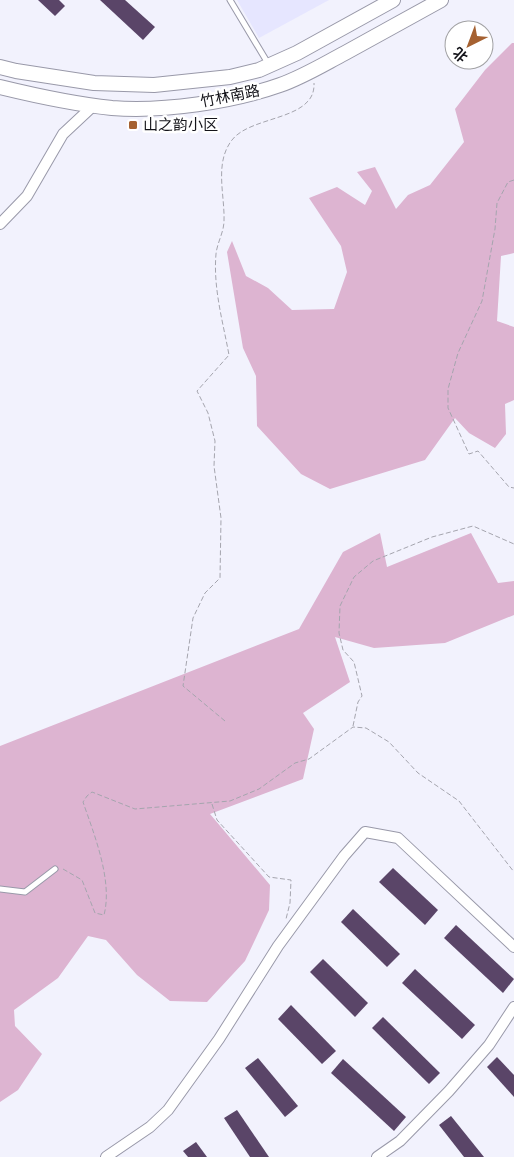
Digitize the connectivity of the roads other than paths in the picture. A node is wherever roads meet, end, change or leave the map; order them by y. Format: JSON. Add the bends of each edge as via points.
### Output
{"nodes":[{"id":1,"x":230,"y":0,"type":"edge"},
{"id":2,"x":393,"y":0,"type":"edge"},
{"id":3,"x":441,"y":0,"type":"edge"},
{"id":4,"x":269,"y":65,"type":"junction"},
{"id":5,"x":0,"y":67,"type":"edge"},
{"id":6,"x":0,"y":87,"type":"edge"},
{"id":7,"x":94,"y":105,"type":"junction"},
{"id":8,"x":0,"y":224,"type":"edge"},
{"id":9,"x":55,"y":869,"type":"road end"},
{"id":10,"x":0,"y":889,"type":"edge"},
{"id":11,"x":514,"y":947,"type":"edge"},
{"id":12,"x":514,"y":1007,"type":"edge"},
{"id":13,"x":106,"y":1157,"type":"edge"},
{"id":14,"x":377,"y":1157,"type":"edge"}],
"edges":[{"from":1,"to":4,"type":"lane"},
{"from":2,"to":4,"type":"street","name":"竹林南路"},
{"from":3,"to":7,"type":"street","name":"竹林南路","via":[[281,85],[218,100],[146,108]]},
{"from":4,"to":5,"type":"street","name":"竹林南路","via":[[230,77],[154,85],[94,83]]},
{"from":6,"to":7,"type":"street","name":"竹林南路"},
{"from":7,"to":8,"type":"street","via":[[63,134],[27,196]]},
{"from":9,"to":10,"type":"lane","via":[[25,892]]},
{"from":11,"to":13,"type":"street","via":[[398,838],[365,832],[283,939],[219,1039],[168,1110]]},
{"from":12,"to":14,"type":"street","via":[[490,1046],[450,1091],[400,1141]]}]}
